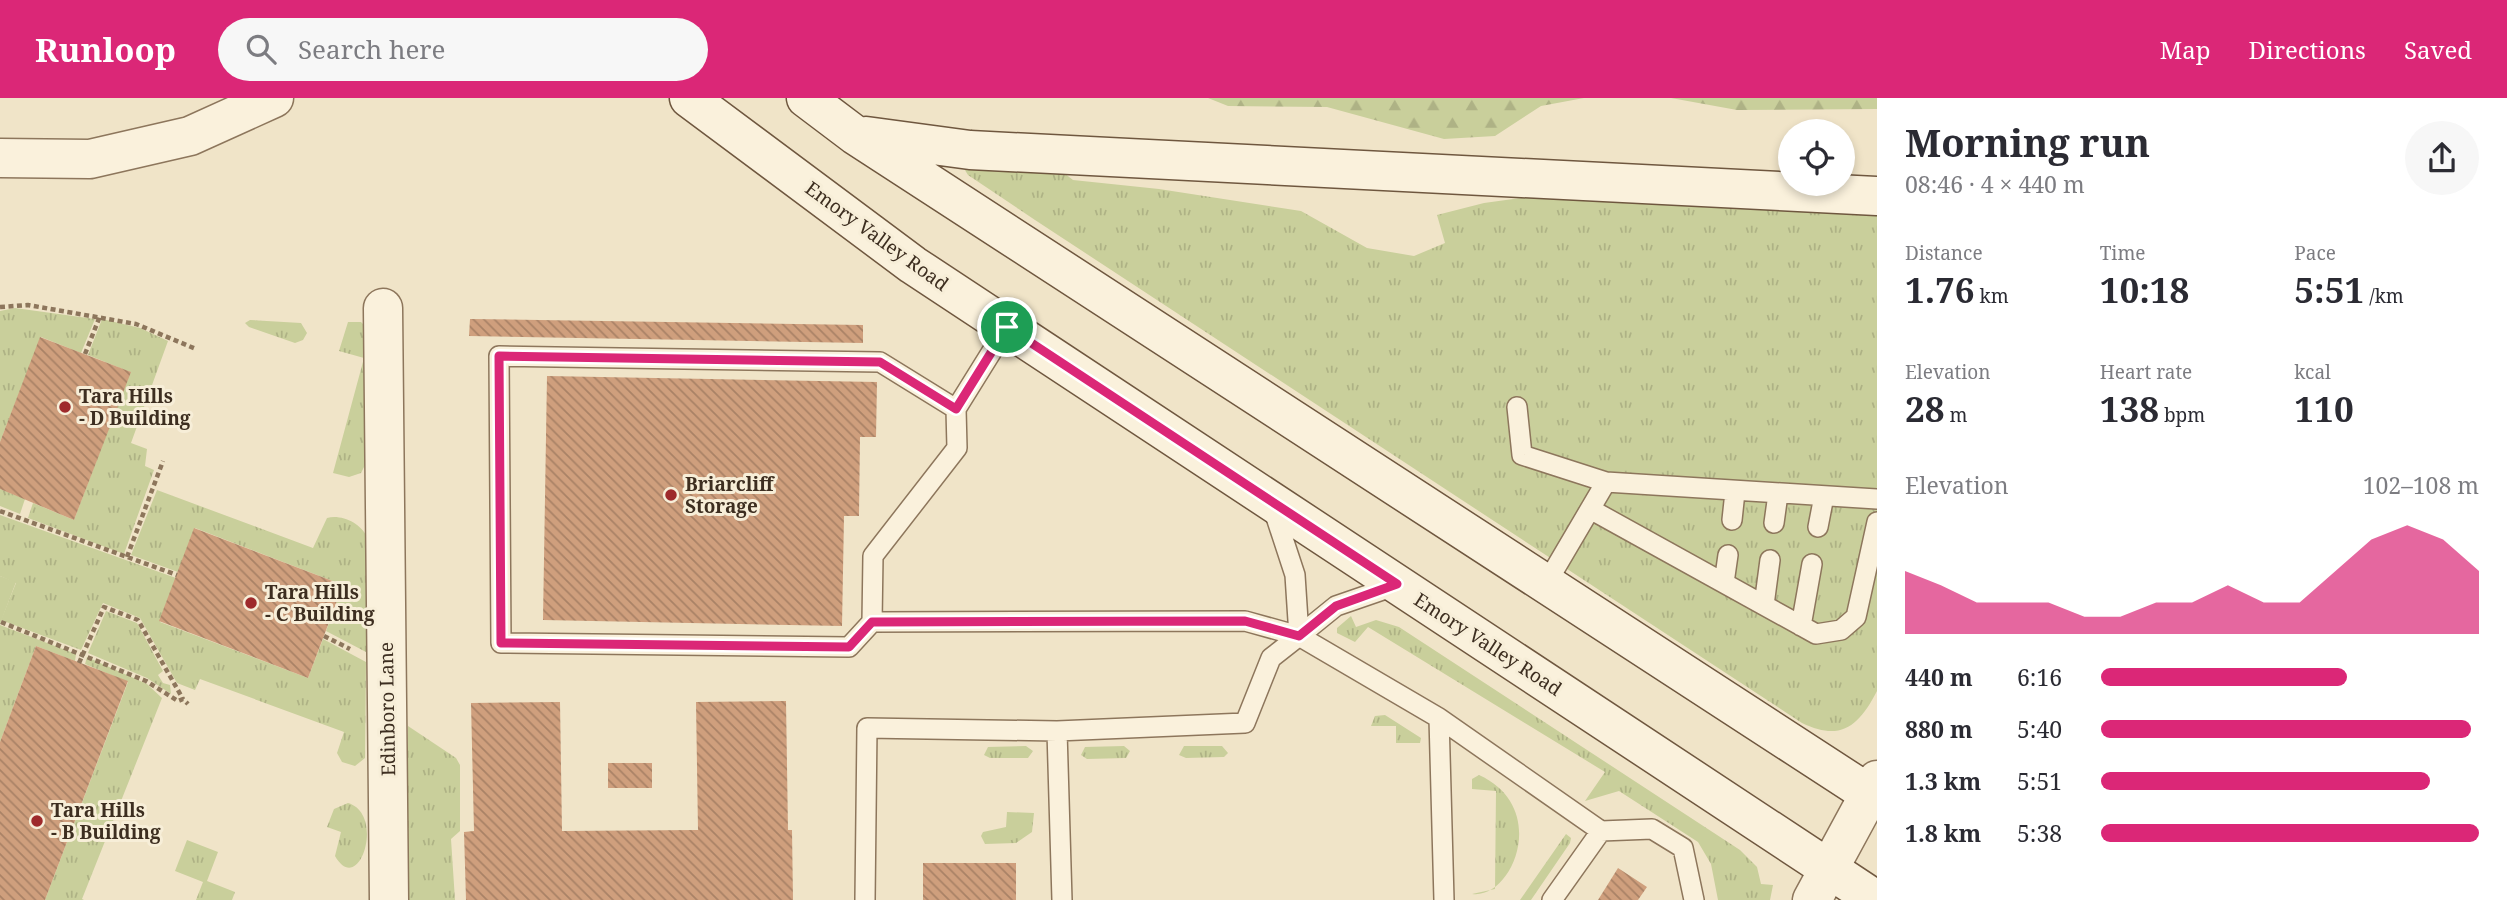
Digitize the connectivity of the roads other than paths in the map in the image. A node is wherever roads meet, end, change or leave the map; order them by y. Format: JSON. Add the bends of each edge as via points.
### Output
{"nodes":[{"id":1,"x":274,"y":98,"type":"edge"},
{"id":2,"x":689,"y":98,"type":"edge"},
{"id":3,"x":806,"y":98,"type":"edge"},
{"id":4,"x":855,"y":135,"type":"junction"},
{"id":5,"x":0,"y":158,"type":"edge"},
{"id":6,"x":1877,"y":196,"type":"edge"},
{"id":7,"x":383,"y":308,"type":"dead end"},
{"id":8,"x":1007,"y":327,"type":"junction"},
{"id":9,"x":1517,"y":407,"type":"dead end"},
{"id":10,"x":956,"y":409,"type":"junction"},
{"id":11,"x":1606,"y":482,"type":"junction"},
{"id":12,"x":1735,"y":492,"type":"junction"},
{"id":13,"x":1778,"y":494,"type":"junction"},
{"id":14,"x":1824,"y":496,"type":"junction"},
{"id":15,"x":1877,"y":499,"type":"edge"},
{"id":16,"x":1271,"y":501,"type":"junction"},
{"id":17,"x":1590,"y":509,"type":"junction"},
{"id":18,"x":1732,"y":520,"type":"dead end"},
{"id":19,"x":1877,"y":522,"type":"edge"},
{"id":20,"x":1774,"y":523,"type":"dead end"},
{"id":21,"x":1818,"y":527,"type":"dead end"},
{"id":22,"x":1728,"y":555,"type":"dead end"},
{"id":23,"x":1770,"y":560,"type":"dead end"},
{"id":24,"x":1812,"y":564,"type":"dead end"},
{"id":25,"x":1724,"y":583,"type":"junction"},
{"id":26,"x":1397,"y":584,"type":"junction"},
{"id":27,"x":1546,"y":584,"type":"junction"},
{"id":28,"x":1764,"y":605,"type":"junction"},
{"id":29,"x":872,"y":622,"type":"junction"},
{"id":30,"x":1801,"y":626,"type":"junction"},
{"id":31,"x":1299,"y":636,"type":"junction"},
{"id":32,"x":1439,"y":718,"type":"junction"},
{"id":33,"x":1058,"y":731,"type":"junction"},
{"id":34,"x":1874,"y":791,"type":"edge"},
{"id":35,"x":1601,"y":831,"type":"junction"},
{"id":36,"x":1821,"y":885,"type":"edge"},
{"id":37,"x":389,"y":900,"type":"edge"},
{"id":38,"x":865,"y":900,"type":"edge"},
{"id":39,"x":1062,"y":900,"type":"edge"},
{"id":40,"x":1444,"y":900,"type":"edge"},
{"id":41,"x":1552,"y":900,"type":"edge"},
{"id":42,"x":1694,"y":900,"type":"edge"},
{"id":43,"x":1875,"y":900,"type":"edge"}],
"edges":[{"from":1,"to":5,"type":"main road","via":[[190,136],[90,159]]},
{"from":2,"to":8,"type":"main road","name":"Emory Valley Road","via":[[913,265]]},
{"from":3,"to":4,"type":"main road"},
{"from":4,"to":6,"type":"main road","via":[[970,150]]},
{"from":4,"to":27,"type":"main road"},
{"from":7,"to":37,"type":"main road","name":"Edinboro Lane"},
{"from":8,"to":10,"type":"lane"},
{"from":8,"to":16,"type":"main road","name":"Emory Valley Road"},
{"from":9,"to":11,"type":"lane","via":[[1522,456]]},
{"from":10,"to":29,"type":"lane","via":[[957,448],[873,556]]},
{"from":10,"to":29,"type":"lane","via":[[880,362],[499,356],[501,643],[849,647]]},
{"from":11,"to":12,"type":"lane"},
{"from":11,"to":17,"type":"lane"},
{"from":12,"to":13,"type":"lane"},
{"from":12,"to":18,"type":"lane"},
{"from":13,"to":14,"type":"lane"},
{"from":13,"to":20,"type":"lane"},
{"from":14,"to":15,"type":"lane"},
{"from":14,"to":21,"type":"lane"},
{"from":16,"to":26,"type":"main road","name":"Emory Valley Road"},
{"from":16,"to":31,"type":"lane","via":[[1295,575]]},
{"from":17,"to":25,"type":"lane"},
{"from":17,"to":27,"type":"lane"},
{"from":19,"to":30,"type":"lane","via":[[1856,617],[1841,630],[1816,634]]},
{"from":22,"to":25,"type":"lane"},
{"from":23,"to":28,"type":"lane"},
{"from":24,"to":30,"type":"lane"},
{"from":25,"to":28,"type":"lane"},
{"from":26,"to":31,"type":"lane","via":[[1336,606]]},
{"from":26,"to":36,"type":"main road","name":"Emory Valley Road"},
{"from":27,"to":34,"type":"main road"},
{"from":28,"to":30,"type":"lane"},
{"from":29,"to":31,"type":"lane","via":[[1245,621]]},
{"from":31,"to":32,"type":"lane"},
{"from":31,"to":33,"type":"lane","via":[[1271,658],[1245,723]]},
{"from":32,"to":35,"type":"lane"},
{"from":32,"to":40,"type":"lane"},
{"from":33,"to":38,"type":"lane","via":[[867,728]]},
{"from":33,"to":39,"type":"lane"},
{"from":34,"to":36,"type":"main road"},
{"from":35,"to":41,"type":"lane"},
{"from":35,"to":42,"type":"lane","via":[[1652,828],[1683,848]]},
{"from":36,"to":43,"type":"main road","name":"Emory Valley Road"}]}
